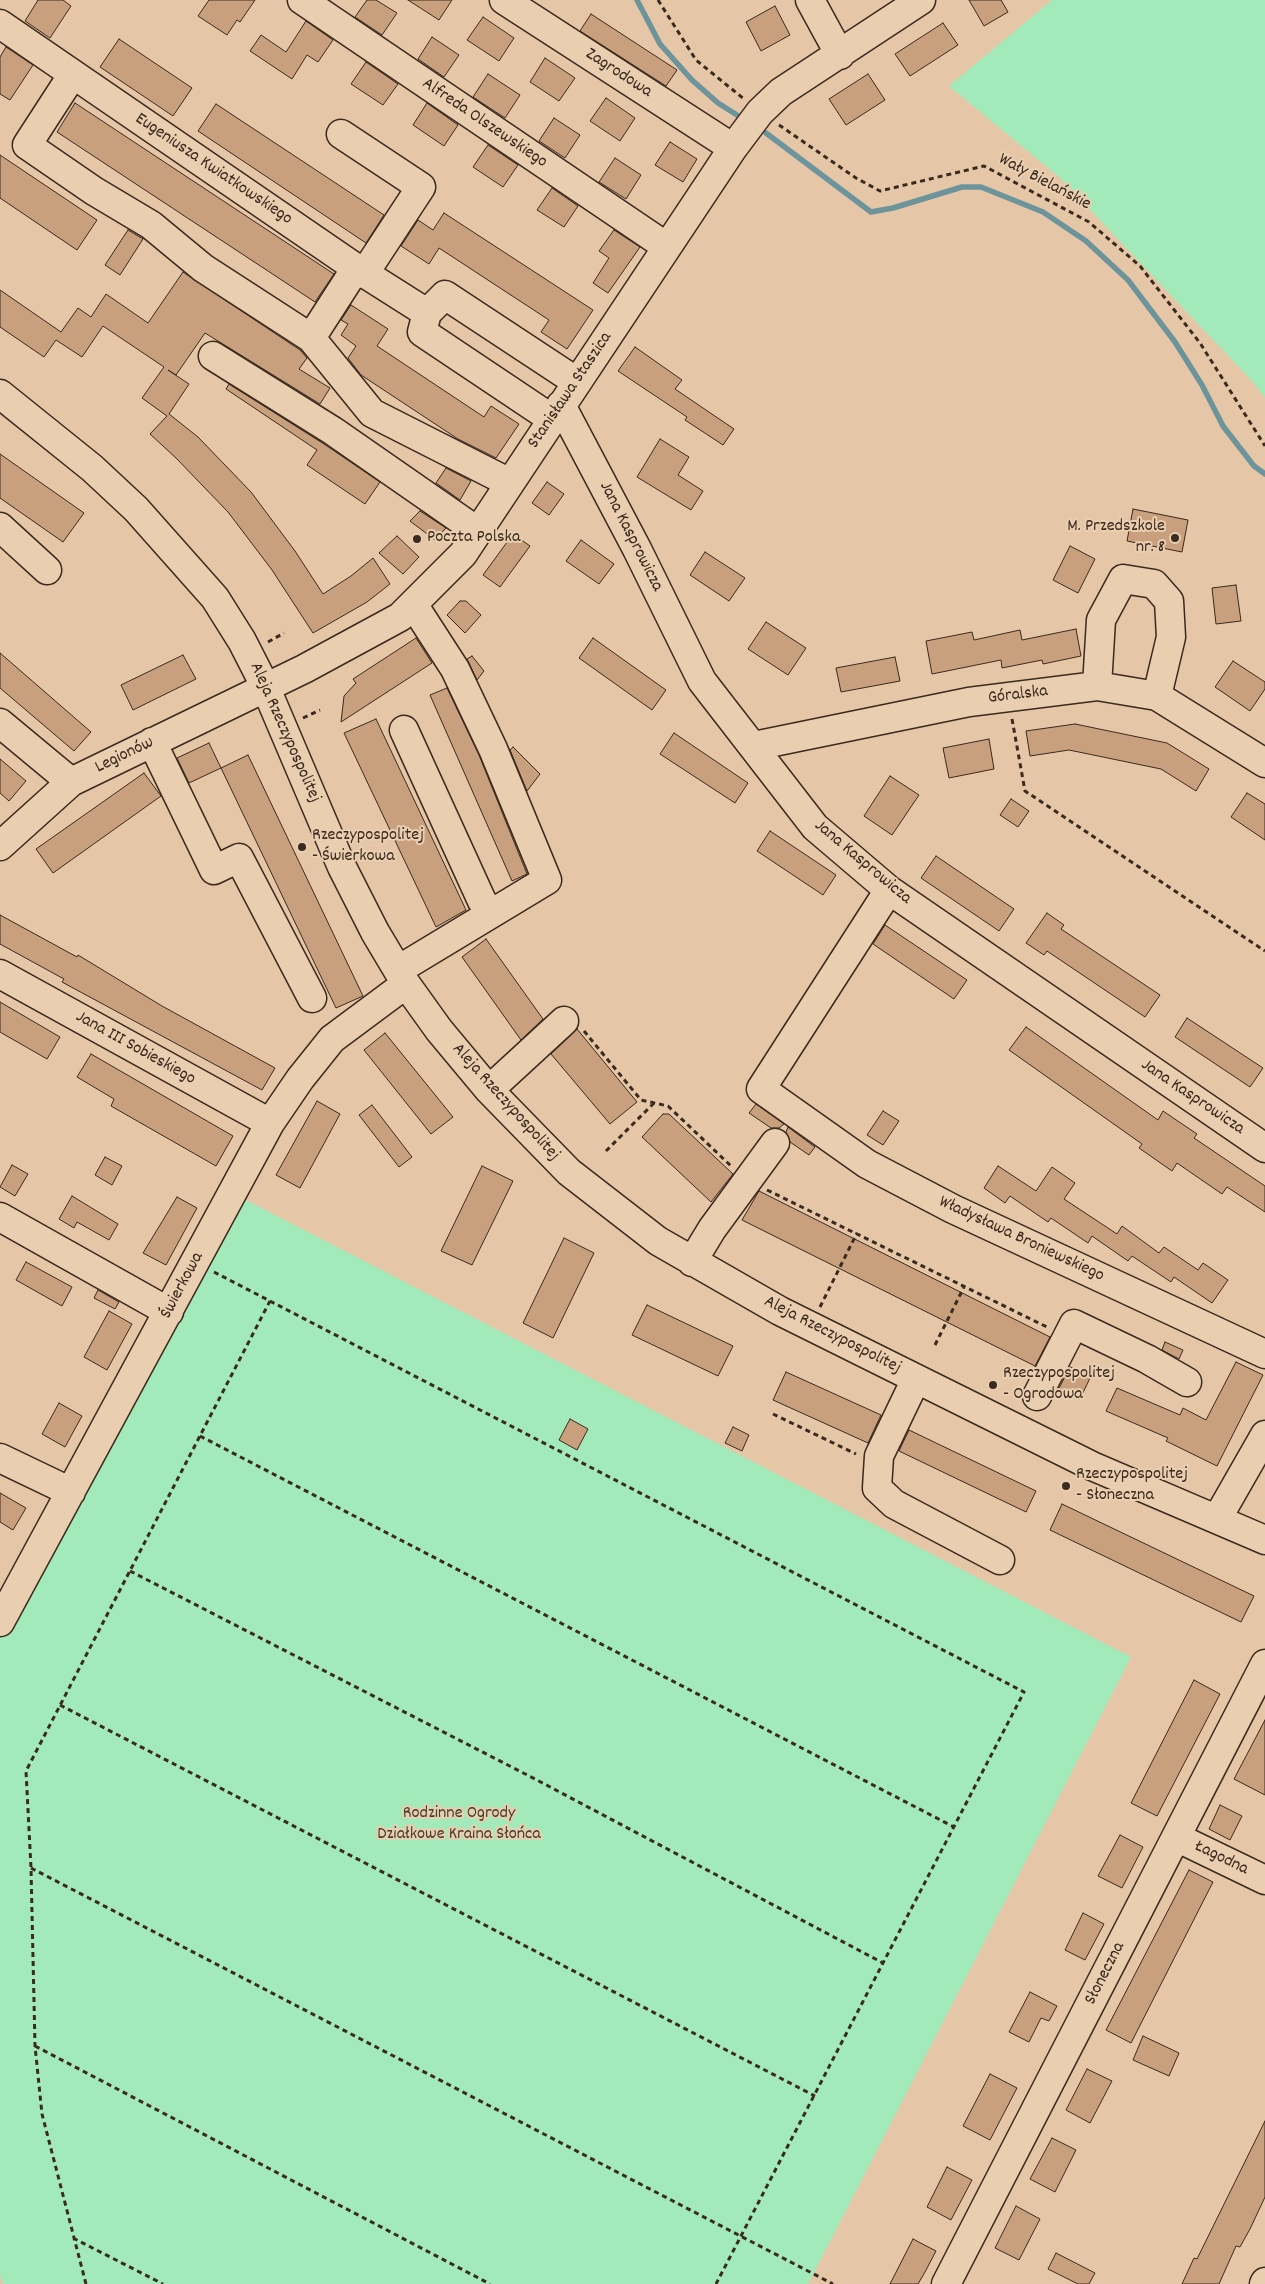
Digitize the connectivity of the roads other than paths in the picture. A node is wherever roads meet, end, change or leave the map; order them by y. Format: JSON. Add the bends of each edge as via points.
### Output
{"nodes":[{"id":1,"x":302,"y":0,"type":"edge"},
{"id":2,"x":504,"y":0,"type":"edge"},
{"id":3,"x":810,"y":0,"type":"edge"},
{"id":4,"x":921,"y":0,"type":"edge"},
{"id":5,"x":0,"y":24,"type":"edge"},
{"id":6,"x":840,"y":55,"type":"junction"},
{"id":7,"x":73,"y":74,"type":"junction"},
{"id":8,"x":341,"y":134,"type":"dead end"},
{"id":9,"x":733,"y":148,"type":"junction"},
{"id":10,"x":667,"y":248,"type":"junction"},
{"id":11,"x":360,"y":271,"type":"junction"},
{"id":12,"x":427,"y":313,"type":"junction"},
{"id":13,"x":310,"y":338,"type":"junction"},
{"id":14,"x":213,"y":356,"type":"dead end"},
{"id":15,"x":577,"y":382,"type":"junction"},
{"id":16,"x":0,"y":394,"type":"edge"},
{"id":17,"x":557,"y":412,"type":"junction"},
{"id":18,"x":510,"y":483,"type":"junction"},
{"id":19,"x":0,"y":527,"type":"edge"},
{"id":20,"x":477,"y":532,"type":"junction"},
{"id":21,"x":47,"y":570,"type":"dead end"},
{"id":22,"x":413,"y":604,"type":"junction"},
{"id":23,"x":265,"y":686,"type":"junction"},
{"id":24,"x":1097,"y":686,"type":"junction"},
{"id":25,"x":1157,"y":696,"type":"junction"},
{"id":26,"x":0,"y":723,"type":"edge"},
{"id":27,"x":404,"y":730,"type":"dead end"},
{"id":28,"x":152,"y":742,"type":"junction"},
{"id":29,"x":754,"y":746,"type":"junction"},
{"id":30,"x":1265,"y":763,"type":"edge"},
{"id":31,"x":71,"y":782,"type":"junction"},
{"id":32,"x":0,"y":846,"type":"edge"},
{"id":33,"x":889,"y":890,"type":"junction"},
{"id":34,"x":491,"y":912,"type":"junction"},
{"id":35,"x":0,"y":974,"type":"edge"},
{"id":36,"x":402,"y":977,"type":"junction"},
{"id":37,"x":312,"y":998,"type":"dead end"},
{"id":38,"x":564,"y":1022,"type":"road end"},
{"id":39,"x":489,"y":1090,"type":"junction"},
{"id":40,"x":270,"y":1124,"type":"junction"},
{"id":41,"x":775,"y":1143,"type":"dead end"},
{"id":42,"x":1265,"y":1148,"type":"edge"},
{"id":43,"x":0,"y":1217,"type":"edge"},
{"id":44,"x":692,"y":1262,"type":"junction"},
{"id":45,"x":169,"y":1312,"type":"junction"},
{"id":46,"x":1265,"y":1354,"type":"edge"},
{"id":47,"x":916,"y":1379,"type":"junction"},
{"id":48,"x":1187,"y":1382,"type":"dead end"},
{"id":49,"x":1038,"y":1396,"type":"dead end"},
{"id":50,"x":1265,"y":1435,"type":"edge"},
{"id":51,"x":0,"y":1458,"type":"edge"},
{"id":52,"x":72,"y":1492,"type":"junction"},
{"id":53,"x":1217,"y":1519,"type":"junction"},
{"id":54,"x":1265,"y":1540,"type":"edge"},
{"id":55,"x":1000,"y":1560,"type":"dead end"},
{"id":56,"x":0,"y":1622,"type":"edge"},
{"id":57,"x":1265,"y":1664,"type":"edge"},
{"id":58,"x":1176,"y":1837,"type":"junction"},
{"id":59,"x":1265,"y":1880,"type":"edge"},
{"id":60,"x":946,"y":2284,"type":"edge"}],
"edges":[{"from":1,"to":10,"type":"street","name":"Alfreda Olszewskiego"},
{"from":2,"to":9,"type":"street","name":"Zagrodowa"},
{"from":3,"to":6,"type":"street"},
{"from":4,"to":6,"type":"street","name":"Stanisława Staszica"},
{"from":5,"to":7,"type":"street","name":"Eugeniusza Kwiatkowskiego"},
{"from":6,"to":9,"type":"street","name":"Stanisława Staszica","via":[[781,92],[760,112]]},
{"from":7,"to":11,"type":"street","name":"Eugeniusza Kwiatkowskiego"},
{"from":7,"to":13,"type":"street","via":[[27,145],[151,225],[203,268]]},
{"from":8,"to":11,"type":"street","via":[[421,186]]},
{"from":9,"to":10,"type":"street","name":"Stanisława Staszica"},
{"from":10,"to":15,"type":"street","name":"Stanisława Staszica"},
{"from":11,"to":12,"type":"street","name":"Eugeniusza Kwiatkowskiego"},
{"from":11,"to":13,"type":"street"},
{"from":12,"to":15,"type":"street","via":[[445,295]]},
{"from":12,"to":17,"type":"street","via":[[422,332]]},
{"from":13,"to":18,"type":"street","via":[[372,413]]},
{"from":14,"to":20,"type":"street","via":[[333,431]]},
{"from":15,"to":17,"type":"street","name":"Stanisława Staszica"},
{"from":16,"to":23,"type":"street","name":"Aleja Rzeczypospolitej","via":[[92,468],[162,535],[215,598]]},
{"from":17,"to":18,"type":"street","name":"Stanisława Staszica"},
{"from":17,"to":29,"type":"street","name":"Jana Kasprowicza","via":[[638,549],[702,681]]},
{"from":18,"to":20,"type":"street","name":"Stanisława Staszica"},
{"from":19,"to":21,"type":"street"},
{"from":20,"to":22,"type":"street","name":"Stanisława Staszica","via":[[463,554]]},
{"from":22,"to":23,"type":"street","name":"Stanisława Staszica","via":[[400,617],[304,669]]},
{"from":22,"to":34,"type":"street","name":"Świerkowa","via":[[455,669],[493,749],[547,880]]},
{"from":23,"to":28,"type":"street","name":"Legionów"},
{"from":23,"to":36,"type":"street","name":"Aleja Rzeczypospolitej","via":[[342,867]]},
{"from":24,"to":25,"type":"street","name":"Góralska"},
{"from":24,"to":25,"type":"street","via":[[1101,620],[1123,579],[1139,581],[1154,584],[1169,601],[1171,637]]},
{"from":24,"to":29,"type":"street","name":"Góralska","via":[[969,702]]},
{"from":25,"to":30,"type":"street","name":"Góralska"},
{"from":26,"to":31,"type":"street"},
{"from":27,"to":34,"type":"street","via":[[482,901]]},
{"from":28,"to":31,"type":"street","name":"Legionów"},
{"from":28,"to":37,"type":"street","via":[[214,870],[239,858]]},
{"from":29,"to":33,"type":"street","name":"Jana Kasprowicza","via":[[816,826]]},
{"from":31,"to":32,"type":"street","name":"Legionów"},
{"from":33,"to":42,"type":"street","name":"Jana Kasprowicza"},
{"from":33,"to":46,"type":"street","name":"Władysława Broniewskiego","via":[[761,1090],[867,1164],[936,1200]]},
{"from":34,"to":36,"type":"street","name":"Świerkowa"},
{"from":35,"to":40,"type":"street","name":"Jana III Sobieskiego"},
{"from":36,"to":39,"type":"street","name":"Aleja Rzeczypospolitej","via":[[439,1030]]},
{"from":36,"to":40,"type":"street","name":"Świerkowa","via":[[332,1039]]},
{"from":38,"to":39,"type":"street"},
{"from":39,"to":44,"type":"street","name":"Aleja Rzeczypospolitej","via":[[569,1172],[650,1235]]},
{"from":40,"to":45,"type":"street","name":"Świerkowa"},
{"from":41,"to":44,"type":"street"},
{"from":43,"to":45,"type":"street"},
{"from":44,"to":47,"type":"street","name":"Aleja Rzeczypospolitej","via":[[780,1311]]},
{"from":45,"to":52,"type":"street","name":"Świerkowa"},
{"from":47,"to":53,"type":"street","name":"Aleja Rzeczypospolitej","via":[[1092,1466]]},
{"from":47,"to":55,"type":"street","via":[[879,1456],[877,1488],[894,1504]]},
{"from":48,"to":49,"type":"street","via":[[1074,1324]]},
{"from":50,"to":53,"type":"street"},
{"from":51,"to":52,"type":"street"},
{"from":52,"to":56,"type":"street","name":"Świerkowa"},
{"from":53,"to":54,"type":"street","name":"Aleja Rzeczypospolitej"},
{"from":57,"to":58,"type":"street","name":"Słoneczna"},
{"from":58,"to":59,"type":"street","name":"Łagodna"},
{"from":58,"to":60,"type":"street","name":"Słoneczna"}]}
